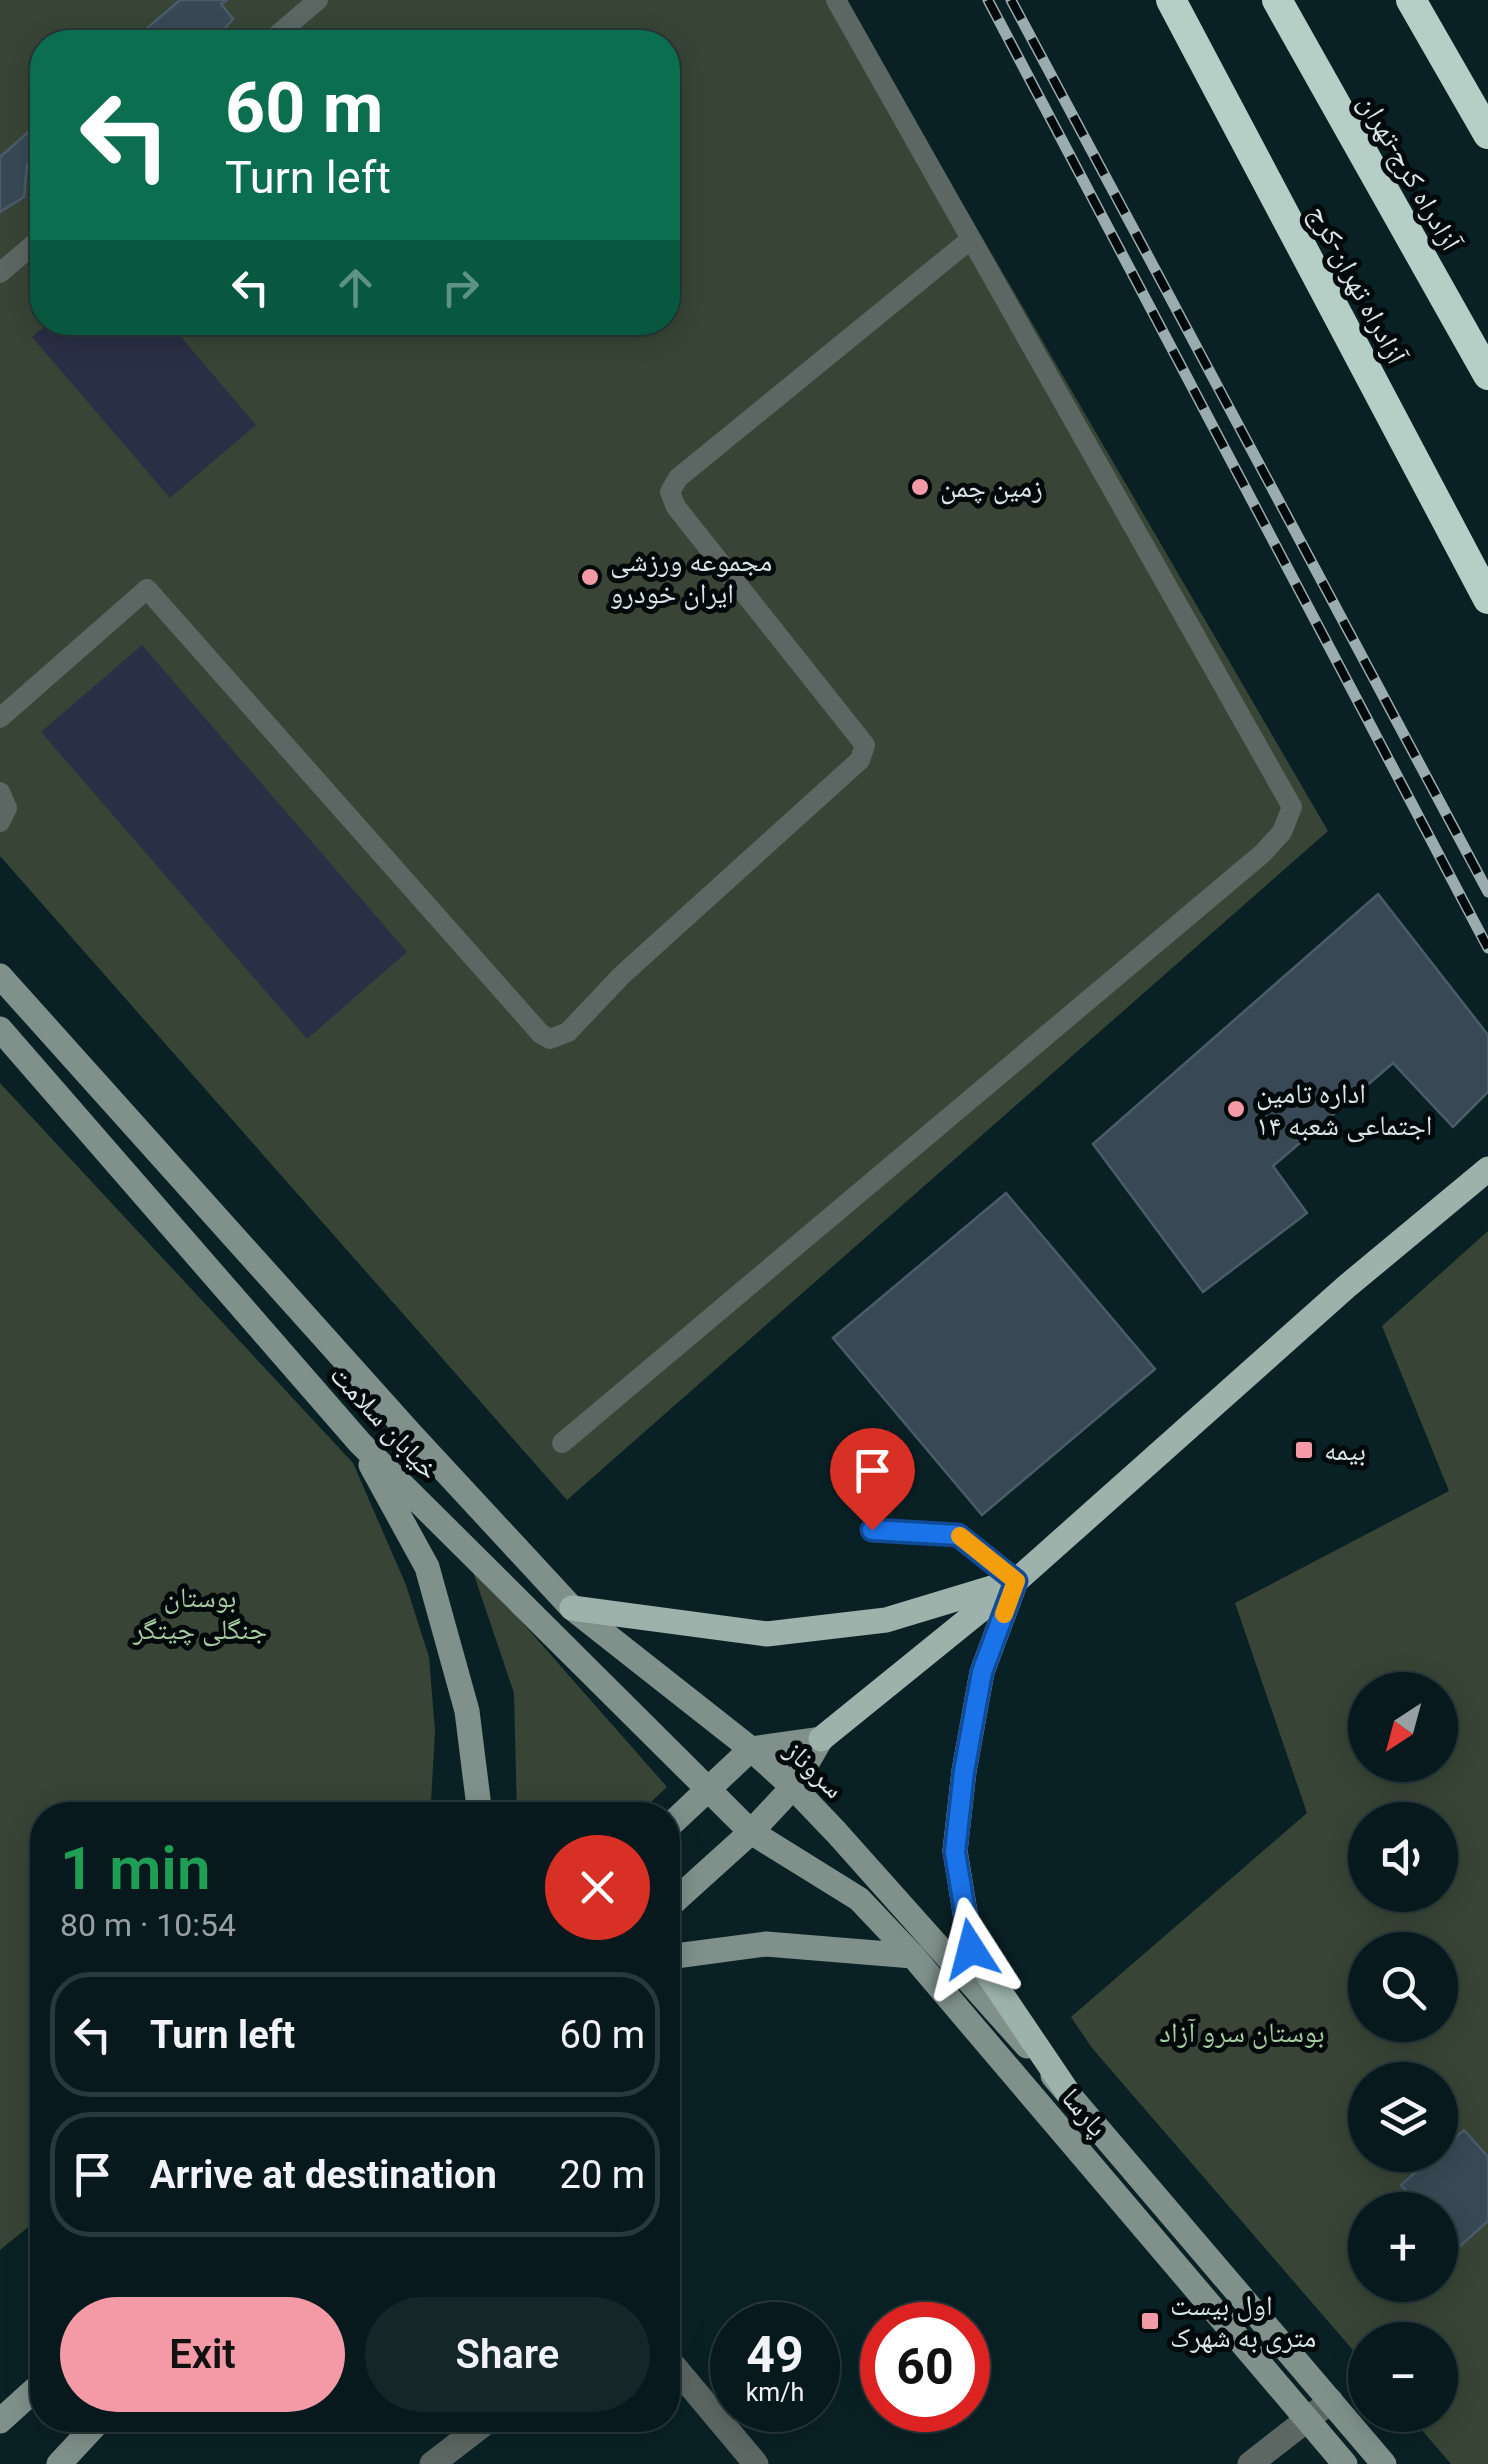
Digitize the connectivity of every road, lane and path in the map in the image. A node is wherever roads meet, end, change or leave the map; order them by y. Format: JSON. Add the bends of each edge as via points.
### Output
{"nodes":[{"id":1,"x":318,"y":0,"type":"edge"},
{"id":2,"x":836,"y":0,"type":"edge"},
{"id":3,"x":1171,"y":0,"type":"edge"},
{"id":4,"x":1276,"y":0,"type":"edge"},
{"id":5,"x":1411,"y":0,"type":"edge"},
{"id":6,"x":283,"y":30,"type":"edge"},
{"id":7,"x":1488,"y":134,"type":"edge"},
{"id":8,"x":971,"y":239,"type":"junction"},
{"id":9,"x":30,"y":247,"type":"edge"},
{"id":10,"x":0,"y":273,"type":"edge"},
{"id":11,"x":1488,"y":375,"type":"edge"},
{"id":12,"x":1488,"y":599,"type":"edge"},
{"id":13,"x":0,"y":718,"type":"edge"},
{"id":14,"x":0,"y":792,"type":"edge"},
{"id":15,"x":0,"y":822,"type":"edge"},
{"id":16,"x":0,"y":976,"type":"edge"},
{"id":17,"x":0,"y":1029,"type":"edge"},
{"id":18,"x":1488,"y":1169,"type":"edge"},
{"id":19,"x":562,"y":1442,"type":"dead end"},
{"id":20,"x":360,"y":1443,"type":"junction"},
{"id":21,"x":872,"y":1530,"type":"dead end"},
{"id":22,"x":1016,"y":1581,"type":"junction"},
{"id":23,"x":572,"y":1608,"type":"junction"},
{"id":24,"x":821,"y":1739,"type":"junction"},
{"id":25,"x":752,"y":1749,"type":"junction"},
{"id":26,"x":792,"y":1787,"type":"junction"},
{"id":27,"x":710,"y":1789,"type":"junction"},
{"id":28,"x":478,"y":1802,"type":"edge"},
{"id":29,"x":680,"y":1816,"type":"edge"},
{"id":30,"x":752,"y":1832,"type":"junction"},
{"id":31,"x":836,"y":1832,"type":"joint"},
{"id":32,"x":680,"y":1896,"type":"edge"},
{"id":33,"x":680,"y":1955,"type":"edge"},
{"id":34,"x":912,"y":1956,"type":"junction"},
{"id":35,"x":1067,"y":2092,"type":"junction"},
{"id":36,"x":680,"y":2373,"type":"edge"},
{"id":37,"x":30,"y":2394,"type":"edge"},
{"id":38,"x":1331,"y":2400,"type":"junction"},
{"id":39,"x":1308,"y":2418,"type":"junction"},
{"id":40,"x":0,"y":2420,"type":"edge"},
{"id":41,"x":89,"y":2432,"type":"edge"},
{"id":42,"x":473,"y":2432,"type":"edge"},
{"id":43,"x":59,"y":2464,"type":"edge"},
{"id":44,"x":432,"y":2464,"type":"edge"},
{"id":45,"x":756,"y":2464,"type":"edge"},
{"id":46,"x":1250,"y":2464,"type":"edge"},
{"id":47,"x":1345,"y":2464,"type":"edge"},
{"id":48,"x":1384,"y":2464,"type":"edge"}],
"edges":[{"from":1,"to":6,"type":"lane"},
{"from":2,"to":8,"type":"lane"},
{"from":3,"to":12,"type":"highway","name":"آزادراه تهران-کرج"},
{"from":4,"to":11,"type":"highway","name":"آزادراه کرج-تهران"},
{"from":5,"to":7,"type":"highway"},
{"from":8,"to":13,"type":"lane","via":[[678,478],[670,492],[865,745],[860,760],[568,1032],[550,1039],[541,1034],[147,589]]},
{"from":8,"to":19,"type":"lane","via":[[1292,807],[1263,853]]},
{"from":9,"to":10,"type":"lane"},
{"from":14,"to":15,"type":"lane","via":[[7,808]]},
{"from":16,"to":23,"type":"main road","name":"خیابان سلامت"},
{"from":17,"to":20,"type":"main road","name":"خیابان سلامت"},
{"from":18,"to":22,"type":"main road"},
{"from":20,"to":27,"type":"main road","name":"خیابان سلامت"},
{"from":20,"to":28,"type":"main road","via":[[426,1567],[467,1711]]},
{"from":21,"to":22,"type":"lane","via":[[958,1535]]},
{"from":22,"to":23,"type":"main road","via":[[886,1620],[768,1634]]},
{"from":22,"to":24,"type":"main road"},
{"from":22,"to":35,"type":"main road","via":[[982,1672],[955,1852],[971,1949]]},
{"from":23,"to":25,"type":"main road","name":"خیابان سلامت"},
{"from":24,"to":25,"type":"main road"},
{"from":24,"to":26,"type":"main road"},
{"from":25,"to":26,"type":"main road","name":"سروناز"},
{"from":25,"to":27,"type":"main road"},
{"from":26,"to":30,"type":"main road"},
{"from":26,"to":31,"type":"main road","name":"سروناز"},
{"from":27,"to":29,"type":"main road"},
{"from":27,"to":30,"type":"main road","name":"خیابان سلامت"},
{"from":30,"to":32,"type":"main road"},
{"from":30,"to":34,"type":"main road","name":"پارسا","via":[[859,1899]]},
{"from":31,"to":35,"type":"main road","name":"پارسا"},
{"from":33,"to":34,"type":"main road","via":[[766,1944]]},
{"from":34,"to":39,"type":"main road","name":"پارسا"},
{"from":35,"to":38,"type":"main road","name":"پارسا"},
{"from":36,"to":45,"type":"street"},
{"from":37,"to":40,"type":"main road"},
{"from":38,"to":39,"type":"street"},
{"from":38,"to":48,"type":"main road","name":"پارسا"},
{"from":39,"to":46,"type":"street"},
{"from":39,"to":47,"type":"main road","name":"پارسا"},
{"from":41,"to":43,"type":"main road"},
{"from":42,"to":44,"type":"street"}]}
